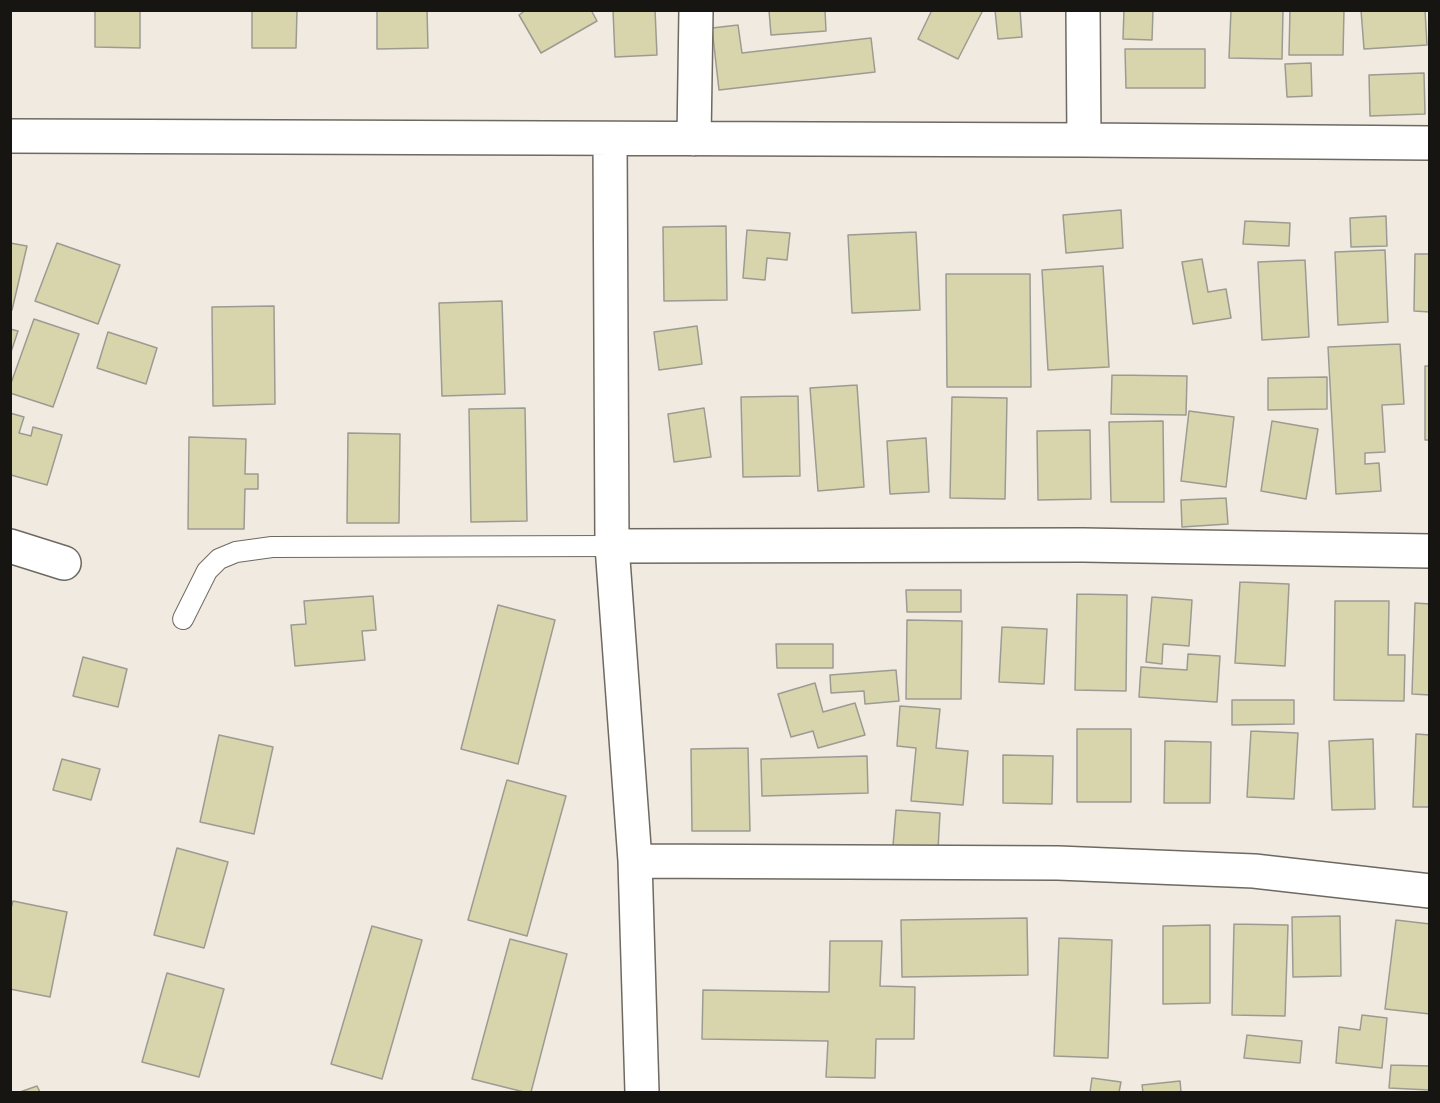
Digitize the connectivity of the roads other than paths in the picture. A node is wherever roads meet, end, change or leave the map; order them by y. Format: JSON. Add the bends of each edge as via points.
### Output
{"nodes":[{"id":1,"x":696,"y":10,"type":"edge"},
{"id":2,"x":1083,"y":10,"type":"edge"},
{"id":3,"x":10,"y":136,"type":"edge"},
{"id":4,"x":609,"y":139,"type":"junction"},
{"id":5,"x":694,"y":140,"type":"junction"},
{"id":6,"x":1084,"y":140,"type":"junction"},
{"id":7,"x":1430,"y":143,"type":"edge"},
{"id":8,"x":10,"y":546,"type":"edge"},
{"id":9,"x":612,"y":546,"type":"junction"},
{"id":10,"x":1430,"y":551,"type":"edge"},
{"id":11,"x":64,"y":563,"type":"dead end"},
{"id":12,"x":183,"y":619,"type":"dead end"},
{"id":13,"x":635,"y":861,"type":"junction"},
{"id":14,"x":1430,"y":891,"type":"edge"},
{"id":15,"x":642,"y":1092,"type":"edge"}],
"edges":[{"from":1,"to":5,"type":"street"},
{"from":2,"to":6,"type":"street"},
{"from":3,"to":4,"type":"street"},
{"from":4,"to":5,"type":"street"},
{"from":4,"to":9,"type":"street"},
{"from":5,"to":6,"type":"street"},
{"from":6,"to":7,"type":"street"},
{"from":8,"to":11,"type":"street"},
{"from":9,"to":10,"type":"street","via":[[1083,545]]},
{"from":9,"to":12,"type":"lane","via":[[272,547],[236,552],[207,571]]},
{"from":9,"to":13,"type":"street"},
{"from":13,"to":14,"type":"street","via":[[1058,863],[1254,871]]},
{"from":13,"to":15,"type":"street"}]}
